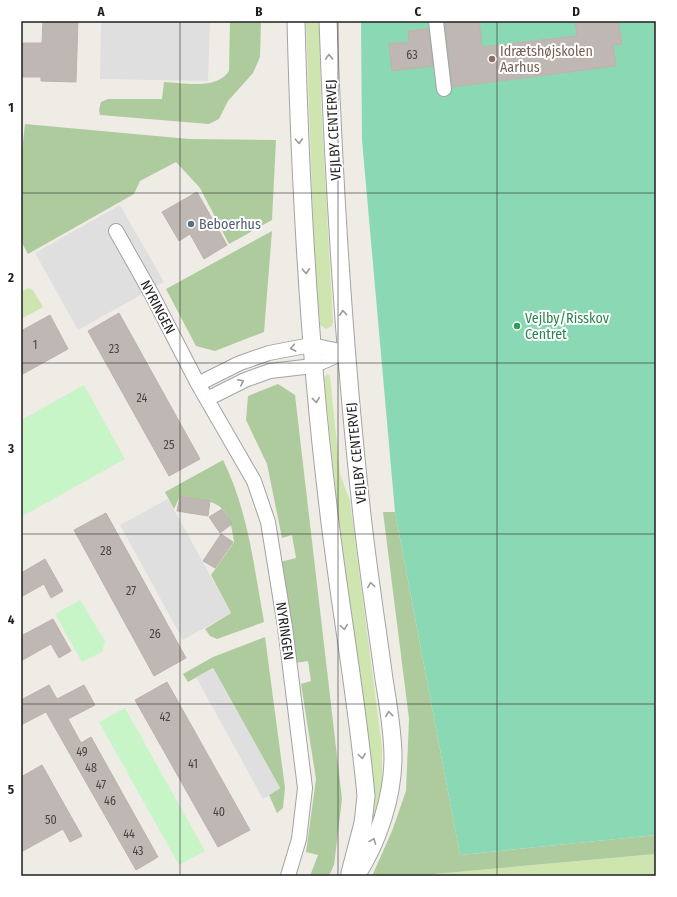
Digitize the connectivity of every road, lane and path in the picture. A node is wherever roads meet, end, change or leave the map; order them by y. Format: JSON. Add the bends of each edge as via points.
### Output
{"nodes":[{"id":1,"x":296,"y":21,"type":"edge"},
{"id":2,"x":328,"y":21,"type":"edge"},
{"id":3,"x":436,"y":21,"type":"edge"},
{"id":4,"x":444,"y":89,"type":"dead end"},
{"id":5,"x":116,"y":231,"type":"dead end"},
{"id":6,"x":311,"y":345,"type":"junction"},
{"id":7,"x":345,"y":352,"type":"junction"},
{"id":8,"x":313,"y":366,"type":"junction"},
{"id":9,"x":198,"y":384,"type":"junction"},
{"id":10,"x":207,"y":399,"type":"junction"},
{"id":11,"x":288,"y":876,"type":"edge"},
{"id":12,"x":350,"y":876,"type":"edge"},
{"id":13,"x":356,"y":876,"type":"edge"}],
"edges":[{"from":1,"to":6,"type":"street","one_way":true,"via":[[298,134]]},
{"from":7,"to":2,"type":"street","name":"VEJLBY CENTERVEJ","one_way":true},
{"from":3,"to":4,"type":"street"},
{"from":5,"to":9,"type":"street","name":"NYRINGEN"},
{"from":6,"to":7,"type":"street"},
{"from":6,"to":8,"type":"street"},
{"from":6,"to":9,"type":"street","one_way":true,"via":[[240,362]]},
{"from":7,"to":8,"type":"street"},
{"from":13,"to":7,"type":"street","name":"VEJLBY CENTERVEJ","one_way":true,"via":[[366,861],[388,800],[393,757],[363,526]]},
{"from":10,"to":8,"type":"street","one_way":true,"via":[[270,371]]},
{"from":8,"to":12,"type":"street","one_way":true,"via":[[326,497],[366,796]]},
{"from":9,"to":10,"type":"street","name":"NYRINGEN"},
{"from":10,"to":11,"type":"street","name":"NYRINGEN","via":[[254,481],[268,522],[305,788],[299,839]]}]}
